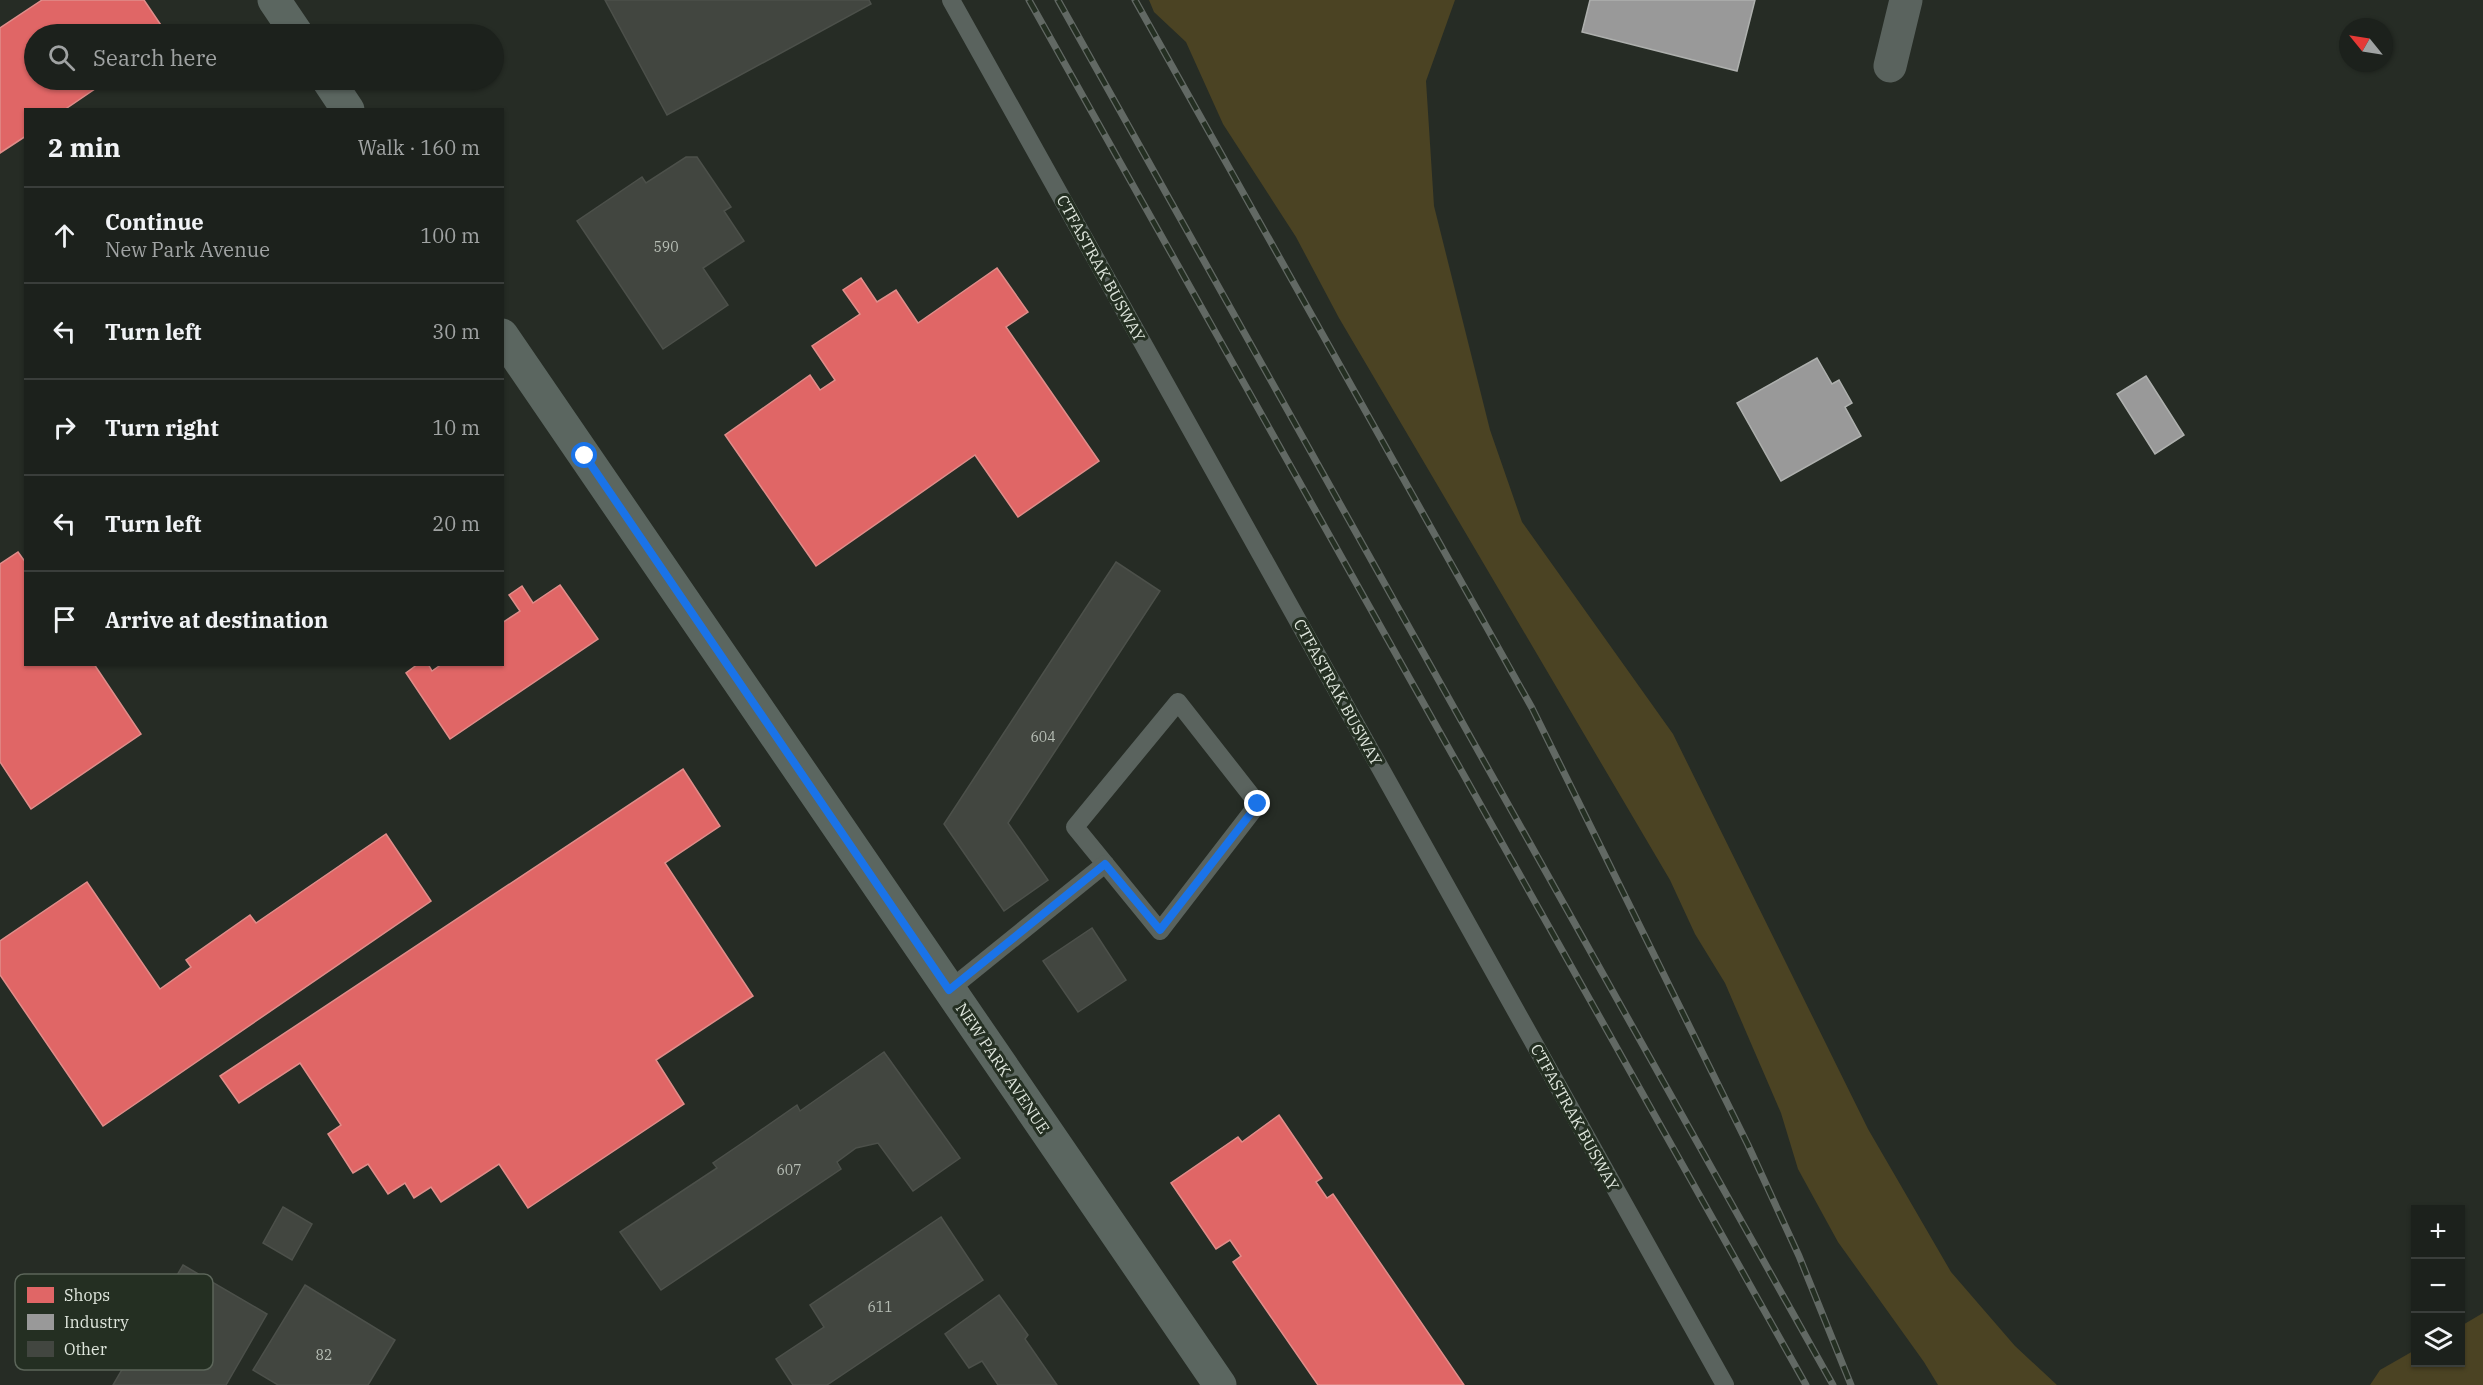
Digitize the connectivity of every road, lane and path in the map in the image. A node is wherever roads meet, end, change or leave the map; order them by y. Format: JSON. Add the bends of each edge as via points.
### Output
{"nodes":[{"id":1,"x":274,"y":0,"type":"edge"},
{"id":2,"x":951,"y":0,"type":"edge"},
{"id":3,"x":1906,"y":0,"type":"edge"},
{"id":4,"x":290,"y":24,"type":"edge"},
{"id":5,"x":1890,"y":66,"type":"dead end"},
{"id":6,"x":335,"y":90,"type":"edge"},
{"id":7,"x":347,"y":108,"type":"edge"},
{"id":8,"x":504,"y":338,"type":"edge"},
{"id":9,"x":1105,"y":864,"type":"junction"},
{"id":10,"x":949,"y":990,"type":"junction"},
{"id":11,"x":1220,"y":1385,"type":"edge"},
{"id":12,"x":1725,"y":1385,"type":"edge"}],
"edges":[{"from":1,"to":4,"type":"main road"},
{"from":2,"to":12,"type":"lane","name":"CTFASTRAK BUSWAY"},
{"from":3,"to":5,"type":"street"},
{"from":6,"to":7,"type":"main road"},
{"from":8,"to":10,"type":"main road","name":"NEW PARK AVENUE"},
{"from":9,"to":9,"type":"lane","via":[[1160,930],[1258,804],[1178,702],[1075,827]]},
{"from":9,"to":10,"type":"lane"},
{"from":10,"to":11,"type":"main road","name":"NEW PARK AVENUE"}]}
